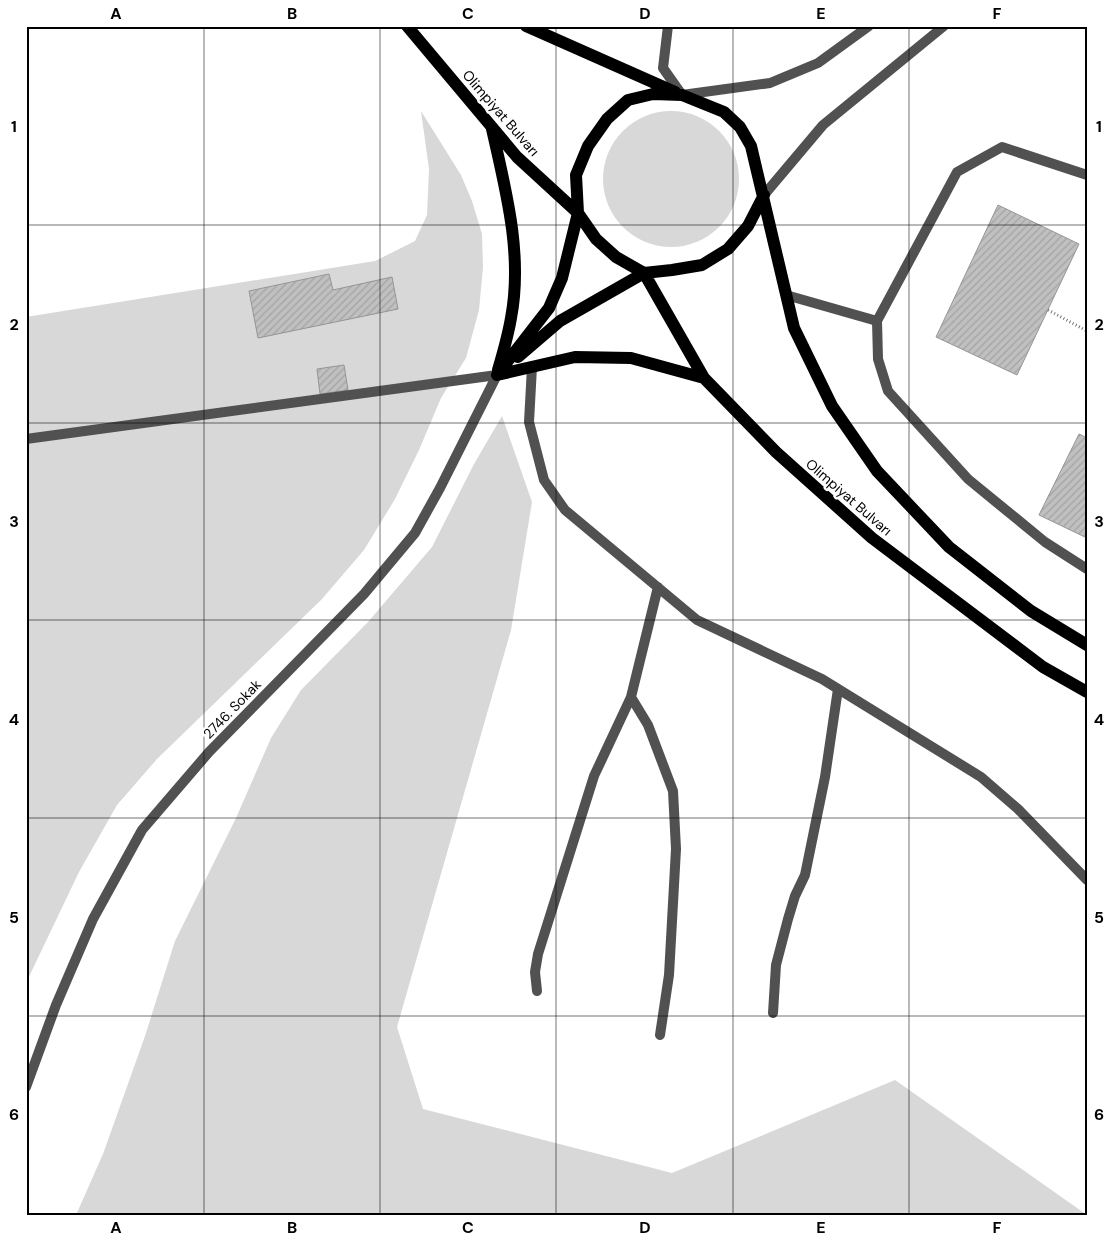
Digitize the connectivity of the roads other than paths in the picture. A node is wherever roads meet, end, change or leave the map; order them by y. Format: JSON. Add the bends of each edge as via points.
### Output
{"nodes":[{"id":1,"x":407,"y":26,"type":"edge"},
{"id":2,"x":526,"y":26,"type":"edge"},
{"id":3,"x":668,"y":26,"type":"edge"},
{"id":4,"x":868,"y":26,"type":"edge"},
{"id":5,"x":944,"y":26,"type":"edge"},
{"id":6,"x":682,"y":95,"type":"junction"},
{"id":7,"x":492,"y":127,"type":"junction"},
{"id":8,"x":1087,"y":175,"type":"edge"},
{"id":9,"x":764,"y":195,"type":"junction"},
{"id":10,"x":578,"y":213,"type":"junction"},
{"id":11,"x":644,"y":273,"type":"junction"},
{"id":12,"x":786,"y":295,"type":"junction"},
{"id":13,"x":878,"y":321,"type":"junction"},
{"id":14,"x":532,"y":367,"type":"junction"},
{"id":15,"x":497,"y":375,"type":"junction"},
{"id":16,"x":704,"y":378,"type":"junction"},
{"id":17,"x":26,"y":439,"type":"edge"},
{"id":18,"x":1087,"y":569,"type":"edge"},
{"id":19,"x":658,"y":587,"type":"junction"},
{"id":20,"x":1087,"y":645,"type":"edge"},
{"id":21,"x":838,"y":689,"type":"junction"},
{"id":22,"x":1087,"y":692,"type":"edge"},
{"id":23,"x":631,"y":697,"type":"junction"},
{"id":24,"x":1087,"y":880,"type":"edge"},
{"id":25,"x":536,"y":991,"type":"dead end"},
{"id":26,"x":773,"y":1013,"type":"dead end"},
{"id":27,"x":660,"y":1035,"type":"dead end"},
{"id":28,"x":26,"y":1087,"type":"edge"}],
"edges":[{"from":1,"to":7,"type":"main road","name":"Olimpiyat Bulvarı"},
{"from":2,"to":6,"type":"main road"},
{"from":3,"to":6,"type":"street","via":[[663,68]]},
{"from":4,"to":6,"type":"street","via":[[818,64],[770,83]]},
{"from":5,"to":9,"type":"street","via":[[823,125]]},
{"from":6,"to":9,"type":"main road","via":[[724,112],[740,127],[752,146]]},
{"from":6,"to":10,"type":"main road","via":[[654,94],[628,100],[607,119],[588,146],[576,175]]},
{"from":7,"to":10,"type":"main road","name":"Olimpiyat Bulvarı","via":[[517,157]]},
{"from":7,"to":15,"type":"main road","via":[[509,202],[515,283],[512,318]]},
{"from":8,"to":13,"type":"street","via":[[1002,147],[957,172]]},
{"from":9,"to":11,"type":"main road","via":[[748,226],[728,249],[702,265]]},
{"from":9,"to":12,"type":"main road"},
{"from":10,"to":11,"type":"main road","name":"Olimpiyat Bulvarı","via":[[596,239],[616,257]]},
{"from":10,"to":15,"type":"main road","via":[[562,278],[549,308]]},
{"from":11,"to":15,"type":"main road","via":[[560,322]]},
{"from":11,"to":16,"type":"main road","name":"Olimpiyat Bulvarı"},
{"from":12,"to":13,"type":"street"},
{"from":12,"to":20,"type":"main road","via":[[794,328],[832,406],[877,472],[949,547],[1031,612]]},
{"from":13,"to":18,"type":"street","via":[[878,359],[888,391],[968,479],[1045,542]]},
{"from":14,"to":15,"type":"main road"},
{"from":14,"to":16,"type":"main road","via":[[575,357],[631,358]]},
{"from":14,"to":19,"type":"street","via":[[529,422],[544,480],[564,510]]},
{"from":15,"to":17,"type":"street"},
{"from":15,"to":28,"type":"street","name":"2746. Sokak","via":[[415,534],[364,594],[209,752],[142,830],[93,919],[56,1005]]},
{"from":16,"to":22,"type":"main road","name":"Olimpiyat Bulvarı","via":[[776,452],[872,538],[1043,667]]},
{"from":19,"to":21,"type":"street","via":[[697,620]]},
{"from":19,"to":23,"type":"street"},
{"from":21,"to":24,"type":"street","via":[[982,777]]},
{"from":21,"to":26,"type":"street","via":[[825,777],[805,875],[795,896],[776,966]]},
{"from":23,"to":25,"type":"street","via":[[594,776],[538,954]]},
{"from":23,"to":27,"type":"street","via":[[648,724],[673,791],[675,858],[669,974]]}]}
